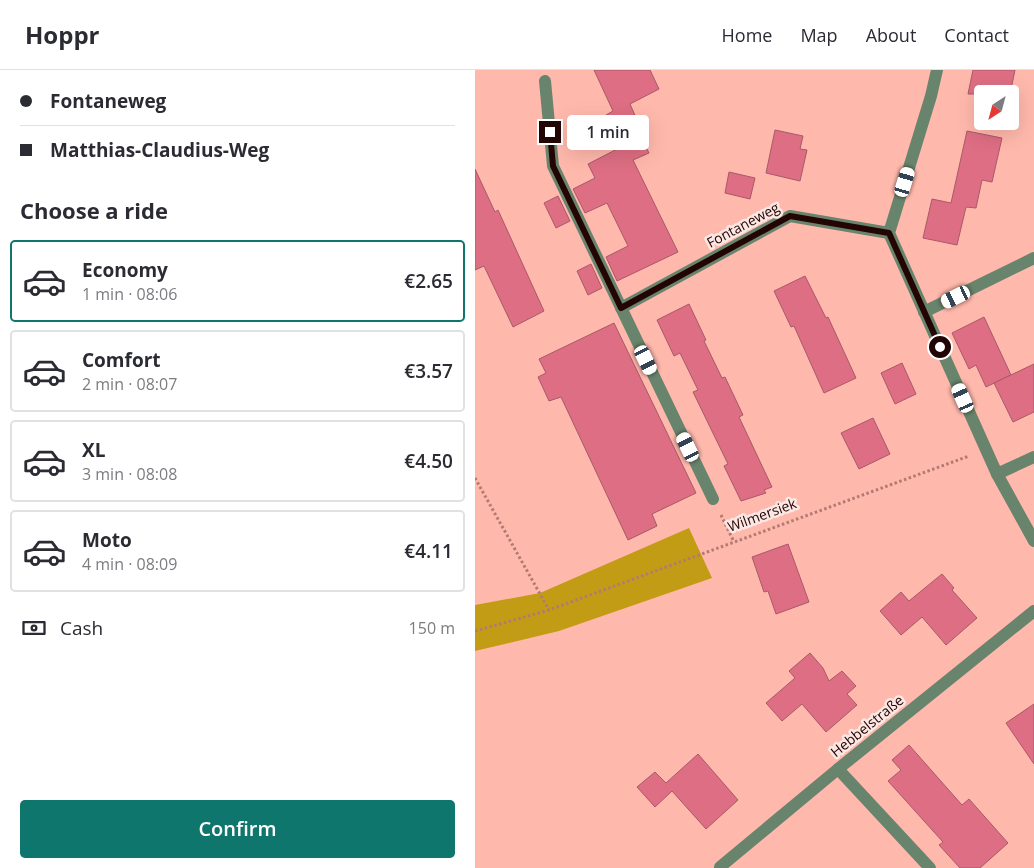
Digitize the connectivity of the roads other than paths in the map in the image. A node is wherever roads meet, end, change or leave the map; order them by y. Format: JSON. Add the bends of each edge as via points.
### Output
{"nodes":[{"id":1,"x":937,"y":70,"type":"edge"},
{"id":2,"x":545,"y":81,"type":"dead end"},
{"id":3,"x":889,"y":233,"type":"junction"},
{"id":4,"x":1034,"y":258,"type":"edge"},
{"id":5,"x":621,"y":308,"type":"junction"},
{"id":6,"x":924,"y":312,"type":"junction"},
{"id":7,"x":1034,"y":457,"type":"edge"},
{"id":8,"x":997,"y":474,"type":"junction"},
{"id":9,"x":713,"y":499,"type":"road end"},
{"id":10,"x":1034,"y":541,"type":"edge"},
{"id":11,"x":1034,"y":611,"type":"edge"},
{"id":12,"x":838,"y":769,"type":"junction"},
{"id":13,"x":721,"y":867,"type":"edge"},
{"id":14,"x":930,"y":868,"type":"edge"}],
"edges":[{"from":1,"to":3,"type":"street"},
{"from":2,"to":5,"type":"street","via":[[553,166]]},
{"from":3,"to":5,"type":"street","name":"Fontaneweg","via":[[790,216]]},
{"from":3,"to":6,"type":"street"},
{"from":4,"to":6,"type":"street"},
{"from":5,"to":9,"type":"street"},
{"from":6,"to":8,"type":"street"},
{"from":7,"to":8,"type":"street"},
{"from":8,"to":10,"type":"street"},
{"from":11,"to":12,"type":"street","name":"Hebbelstraße"},
{"from":12,"to":13,"type":"street","name":"Hebbelstraße"},
{"from":12,"to":14,"type":"street"}]}
